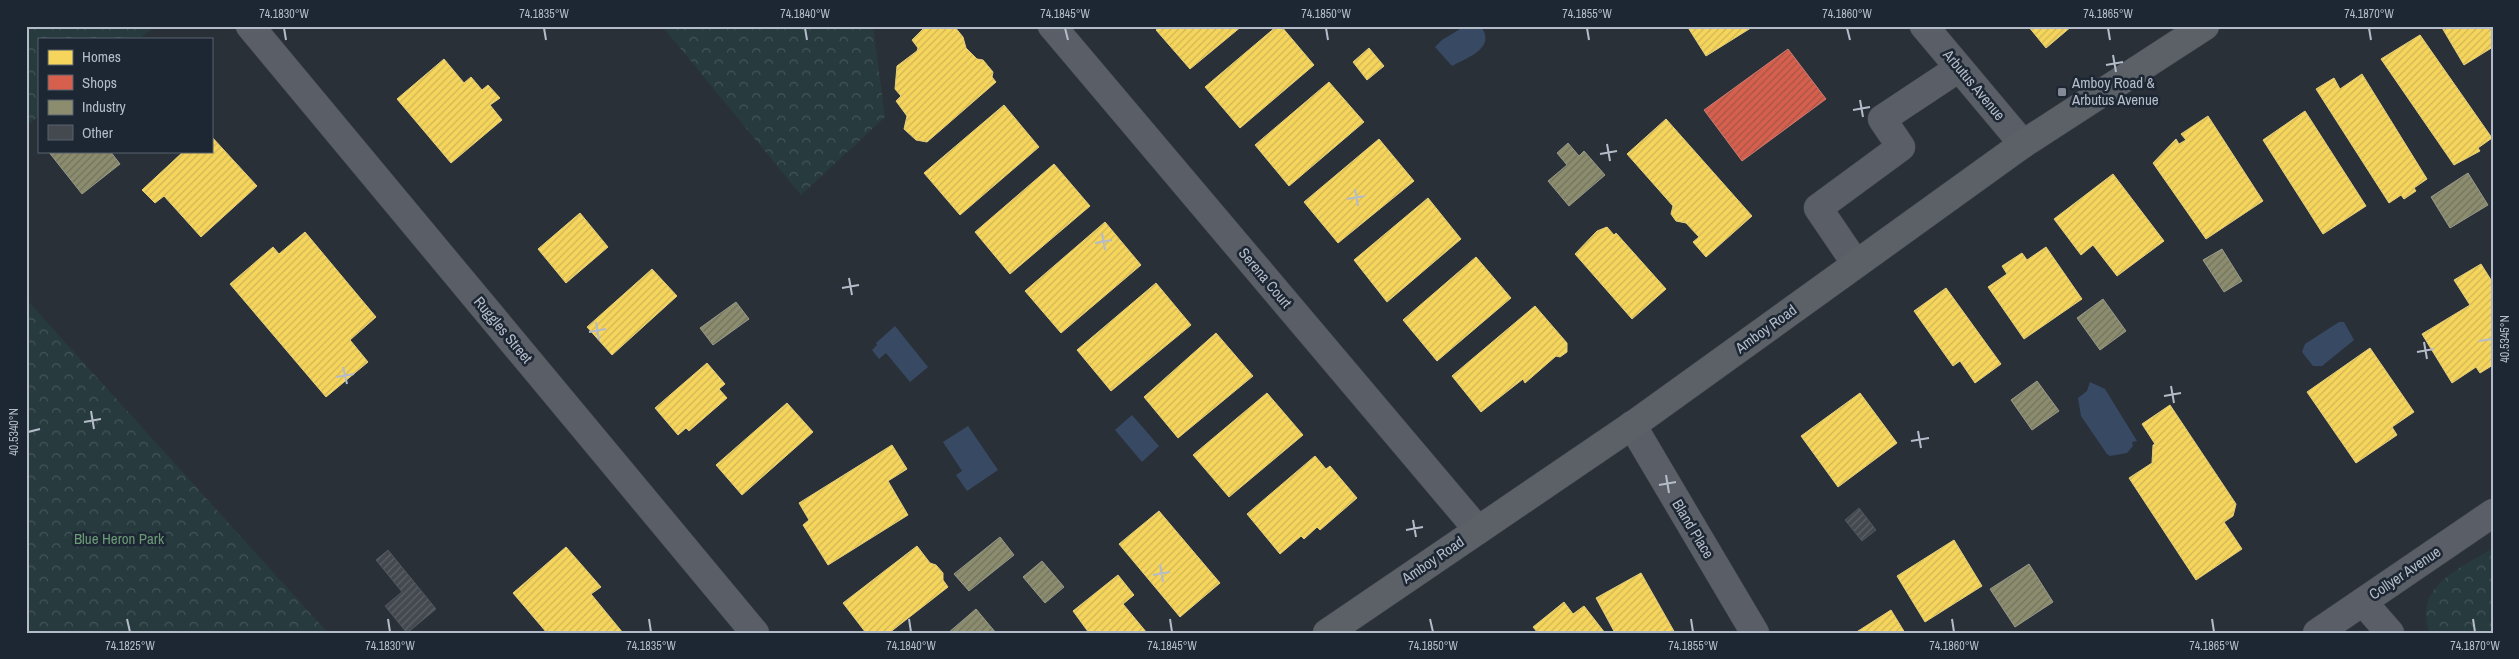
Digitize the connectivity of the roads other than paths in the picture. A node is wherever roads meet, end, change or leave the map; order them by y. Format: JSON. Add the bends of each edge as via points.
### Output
{"nodes":[{"id":1,"x":250,"y":26,"type":"edge"},
{"id":2,"x":1052,"y":26,"type":"edge"},
{"id":3,"x":1924,"y":26,"type":"edge"},
{"id":4,"x":2205,"y":26,"type":"edge"},
{"id":5,"x":1959,"y":68,"type":"junction"},
{"id":6,"x":2023,"y":144,"type":"junction"},
{"id":7,"x":1856,"y":264,"type":"junction"},
{"id":8,"x":1632,"y":425,"type":"junction"},
{"id":9,"x":2493,"y":513,"type":"edge"},
{"id":10,"x":1478,"y":530,"type":"junction"},
{"id":11,"x":2364,"y":602,"type":"junction"},
{"id":12,"x":755,"y":633,"type":"edge"},
{"id":13,"x":1327,"y":633,"type":"edge"},
{"id":14,"x":1755,"y":633,"type":"edge"},
{"id":15,"x":2317,"y":633,"type":"edge"},
{"id":16,"x":2390,"y":633,"type":"edge"}],
"edges":[{"from":1,"to":12,"type":"street","name":"Ruggles Street"},
{"from":2,"to":10,"type":"street","name":"Serena Court"},
{"from":3,"to":5,"type":"street","name":"Arbutus Avenue"},
{"from":4,"to":6,"type":"main road","name":"Amboy Road"},
{"from":5,"to":6,"type":"street","name":"Arbutus Avenue"},
{"from":5,"to":7,"type":"street","via":[[1882,119],[1901,147],[1818,208]]},
{"from":6,"to":7,"type":"main road","name":"Amboy Road"},
{"from":7,"to":8,"type":"main road","name":"Amboy Road"},
{"from":8,"to":10,"type":"main road","name":"Amboy Road"},
{"from":8,"to":14,"type":"street","name":"Bland Place"},
{"from":9,"to":11,"type":"street","name":"Collyer Avenue"},
{"from":10,"to":13,"type":"main road","name":"Amboy Road"},
{"from":11,"to":15,"type":"street","name":"Collyer Avenue"},
{"from":11,"to":16,"type":"street"}]}
